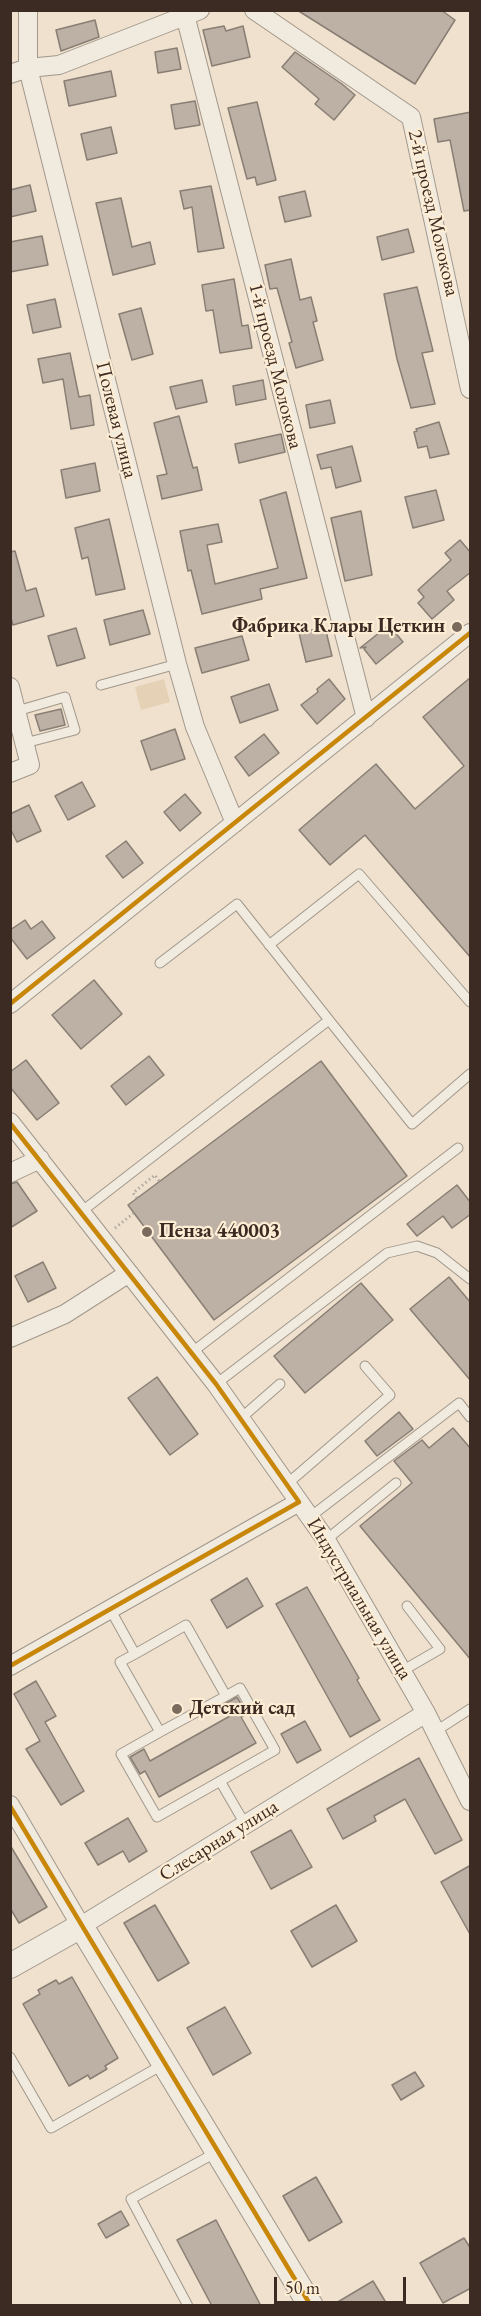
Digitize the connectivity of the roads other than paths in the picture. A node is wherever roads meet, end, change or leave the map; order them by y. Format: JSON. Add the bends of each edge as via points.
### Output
{"nodes":[{"id":1,"x":28,"y":10,"type":"edge"},
{"id":2,"x":254,"y":10,"type":"edge"},
{"id":3,"x":192,"y":13,"type":"edge"},
{"id":4,"x":28,"y":68,"type":"junction"},
{"id":5,"x":10,"y":74,"type":"edge"},
{"id":6,"x":471,"y":388,"type":"edge"},
{"id":7,"x":471,"y":633,"type":"edge"},
{"id":8,"x":177,"y":664,"type":"junction"},
{"id":9,"x":101,"y":685,"type":"dead end"},
{"id":10,"x":10,"y":687,"type":"edge"},
{"id":11,"x":17,"y":711,"type":"junction"},
{"id":12,"x":366,"y":717,"type":"junction"},
{"id":13,"x":25,"y":743,"type":"junction"},
{"id":14,"x":10,"y":773,"type":"edge"},
{"id":15,"x":235,"y":823,"type":"junction"},
{"id":16,"x":269,"y":945,"type":"junction"},
{"id":17,"x":160,"y":963,"type":"dead end"},
{"id":18,"x":471,"y":1002,"type":"edge"},
{"id":19,"x":10,"y":1004,"type":"edge"},
{"id":20,"x":329,"y":1020,"type":"junction"},
{"id":21,"x":471,"y":1074,"type":"edge"},
{"id":22,"x":10,"y":1122,"type":"edge"},
{"id":23,"x":458,"y":1148,"type":"dead end"},
{"id":24,"x":40,"y":1159,"type":"junction"},
{"id":25,"x":10,"y":1173,"type":"edge"},
{"id":26,"x":81,"y":1212,"type":"junction"},
{"id":27,"x":129,"y":1273,"type":"junction"},
{"id":28,"x":471,"y":1279,"type":"edge"},
{"id":29,"x":10,"y":1338,"type":"edge"},
{"id":30,"x":191,"y":1353,"type":"junction"},
{"id":31,"x":365,"y":1366,"type":"dead end"},
{"id":32,"x":216,"y":1384,"type":"junction"},
{"id":33,"x":280,"y":1384,"type":"dead end"},
{"id":34,"x":471,"y":1417,"type":"edge"},
{"id":35,"x":240,"y":1419,"type":"junction"},
{"id":36,"x":396,"y":1483,"type":"dead end"},
{"id":37,"x":287,"y":1484,"type":"junction"},
{"id":38,"x":305,"y":1509,"type":"junction"},
{"id":39,"x":326,"y":1540,"type":"junction"},
{"id":40,"x":407,"y":1606,"type":"dead end"},
{"id":41,"x":110,"y":1609,"type":"junction"},
{"id":42,"x":135,"y":1654,"type":"junction"},
{"id":43,"x":10,"y":1666,"type":"edge"},
{"id":44,"x":402,"y":1671,"type":"junction"},
{"id":45,"x":226,"y":1696,"type":"junction"},
{"id":46,"x":471,"y":1709,"type":"edge"},
{"id":47,"x":426,"y":1713,"type":"junction"},
{"id":48,"x":436,"y":1731,"type":"junction"},
{"id":49,"x":160,"y":1732,"type":"junction"},
{"id":50,"x":220,"y":1781,"type":"junction"},
{"id":51,"x":471,"y":1801,"type":"edge"},
{"id":52,"x":10,"y":1805,"type":"edge"},
{"id":53,"x":245,"y":1824,"type":"junction"},
{"id":54,"x":81,"y":1926,"type":"junction"},
{"id":55,"x":10,"y":1966,"type":"edge"},
{"id":56,"x":10,"y":2057,"type":"edge"},
{"id":57,"x":164,"y":2064,"type":"junction"},
{"id":58,"x":217,"y":2152,"type":"junction"},
{"id":59,"x":188,"y":2306,"type":"edge"},
{"id":60,"x":311,"y":2306,"type":"edge"}],
"edges":[{"from":1,"to":4,"type":"street","name":"Полевая улица"},
{"from":2,"to":6,"type":"street","name":"2-й проезд Молокова","via":[[411,117]]},
{"from":3,"to":4,"type":"street","via":[[59,65]]},
{"from":3,"to":12,"type":"street","name":"1-й проезд Молокова"},
{"from":4,"to":5,"type":"street"},
{"from":4,"to":8,"type":"street","name":"Полевая улица"},
{"from":7,"to":12,"type":"street"},
{"from":8,"to":9,"type":"lane"},
{"from":8,"to":15,"type":"street","name":"Полевая улица","via":[[195,727]]},
{"from":10,"to":11,"type":"street"},
{"from":11,"to":13,"type":"street"},
{"from":11,"to":13,"type":"lane","via":[[65,697],[75,730]]},
{"from":12,"to":15,"type":"street"},
{"from":13,"to":14,"type":"street","via":[[30,765]]},
{"from":15,"to":19,"type":"street"},
{"from":16,"to":17,"type":"lane","via":[[237,904]]},
{"from":16,"to":18,"type":"lane","via":[[358,874]]},
{"from":16,"to":20,"type":"lane"},
{"from":20,"to":21,"type":"lane","via":[[412,1124]]},
{"from":20,"to":26,"type":"lane"},
{"from":22,"to":24,"type":"street","name":"Индустриальная улица"},
{"from":23,"to":30,"type":"lane"},
{"from":24,"to":25,"type":"street"},
{"from":24,"to":26,"type":"street","name":"Индустриальная улица"},
{"from":26,"to":27,"type":"street","name":"Индустриальная улица"},
{"from":27,"to":29,"type":"street","via":[[65,1314]]},
{"from":27,"to":30,"type":"street","name":"Индустриальная улица"},
{"from":28,"to":32,"type":"lane","via":[[437,1253],[417,1246],[387,1253]]},
{"from":30,"to":32,"type":"street","name":"Индустриальная улица"},
{"from":31,"to":37,"type":"lane","via":[[390,1395]]},
{"from":32,"to":35,"type":"street","name":"Индустриальная улица"},
{"from":33,"to":35,"type":"lane"},
{"from":34,"to":38,"type":"lane","via":[[459,1403]]},
{"from":35,"to":37,"type":"street","name":"Индустриальная улица"},
{"from":36,"to":39,"type":"lane"},
{"from":37,"to":38,"type":"street","name":"Индустриальная улица"},
{"from":38,"to":39,"type":"street","name":"Индустриальная улица"},
{"from":38,"to":41,"type":"street"},
{"from":39,"to":44,"type":"street","name":"Индустриальная улица"},
{"from":40,"to":44,"type":"lane","via":[[440,1649]]},
{"from":41,"to":42,"type":"lane"},
{"from":41,"to":43,"type":"street"},
{"from":42,"to":45,"type":"lane","via":[[186,1625]]},
{"from":42,"to":49,"type":"lane","via":[[120,1662]]},
{"from":44,"to":47,"type":"street","name":"Индустриальная улица"},
{"from":45,"to":49,"type":"lane"},
{"from":45,"to":50,"type":"lane","via":[[240,1688],[275,1750]]},
{"from":46,"to":48,"type":"lane"},
{"from":47,"to":48,"type":"street","name":"Индустриальная улица"},
{"from":47,"to":53,"type":"street","name":"Слесарная улица"},
{"from":48,"to":51,"type":"street","name":"Индустриальная улица"},
{"from":49,"to":50,"type":"lane","via":[[121,1754],[157,1817]]},
{"from":50,"to":53,"type":"lane"},
{"from":52,"to":54,"type":"street"},
{"from":53,"to":54,"type":"street","name":"Слесарная улица"},
{"from":54,"to":55,"type":"street","name":"Слесарная улица"},
{"from":54,"to":57,"type":"street"},
{"from":56,"to":57,"type":"lane","via":[[51,2128]]},
{"from":57,"to":58,"type":"street"},
{"from":58,"to":59,"type":"lane","via":[[131,2199]]},
{"from":58,"to":60,"type":"street"}]}
